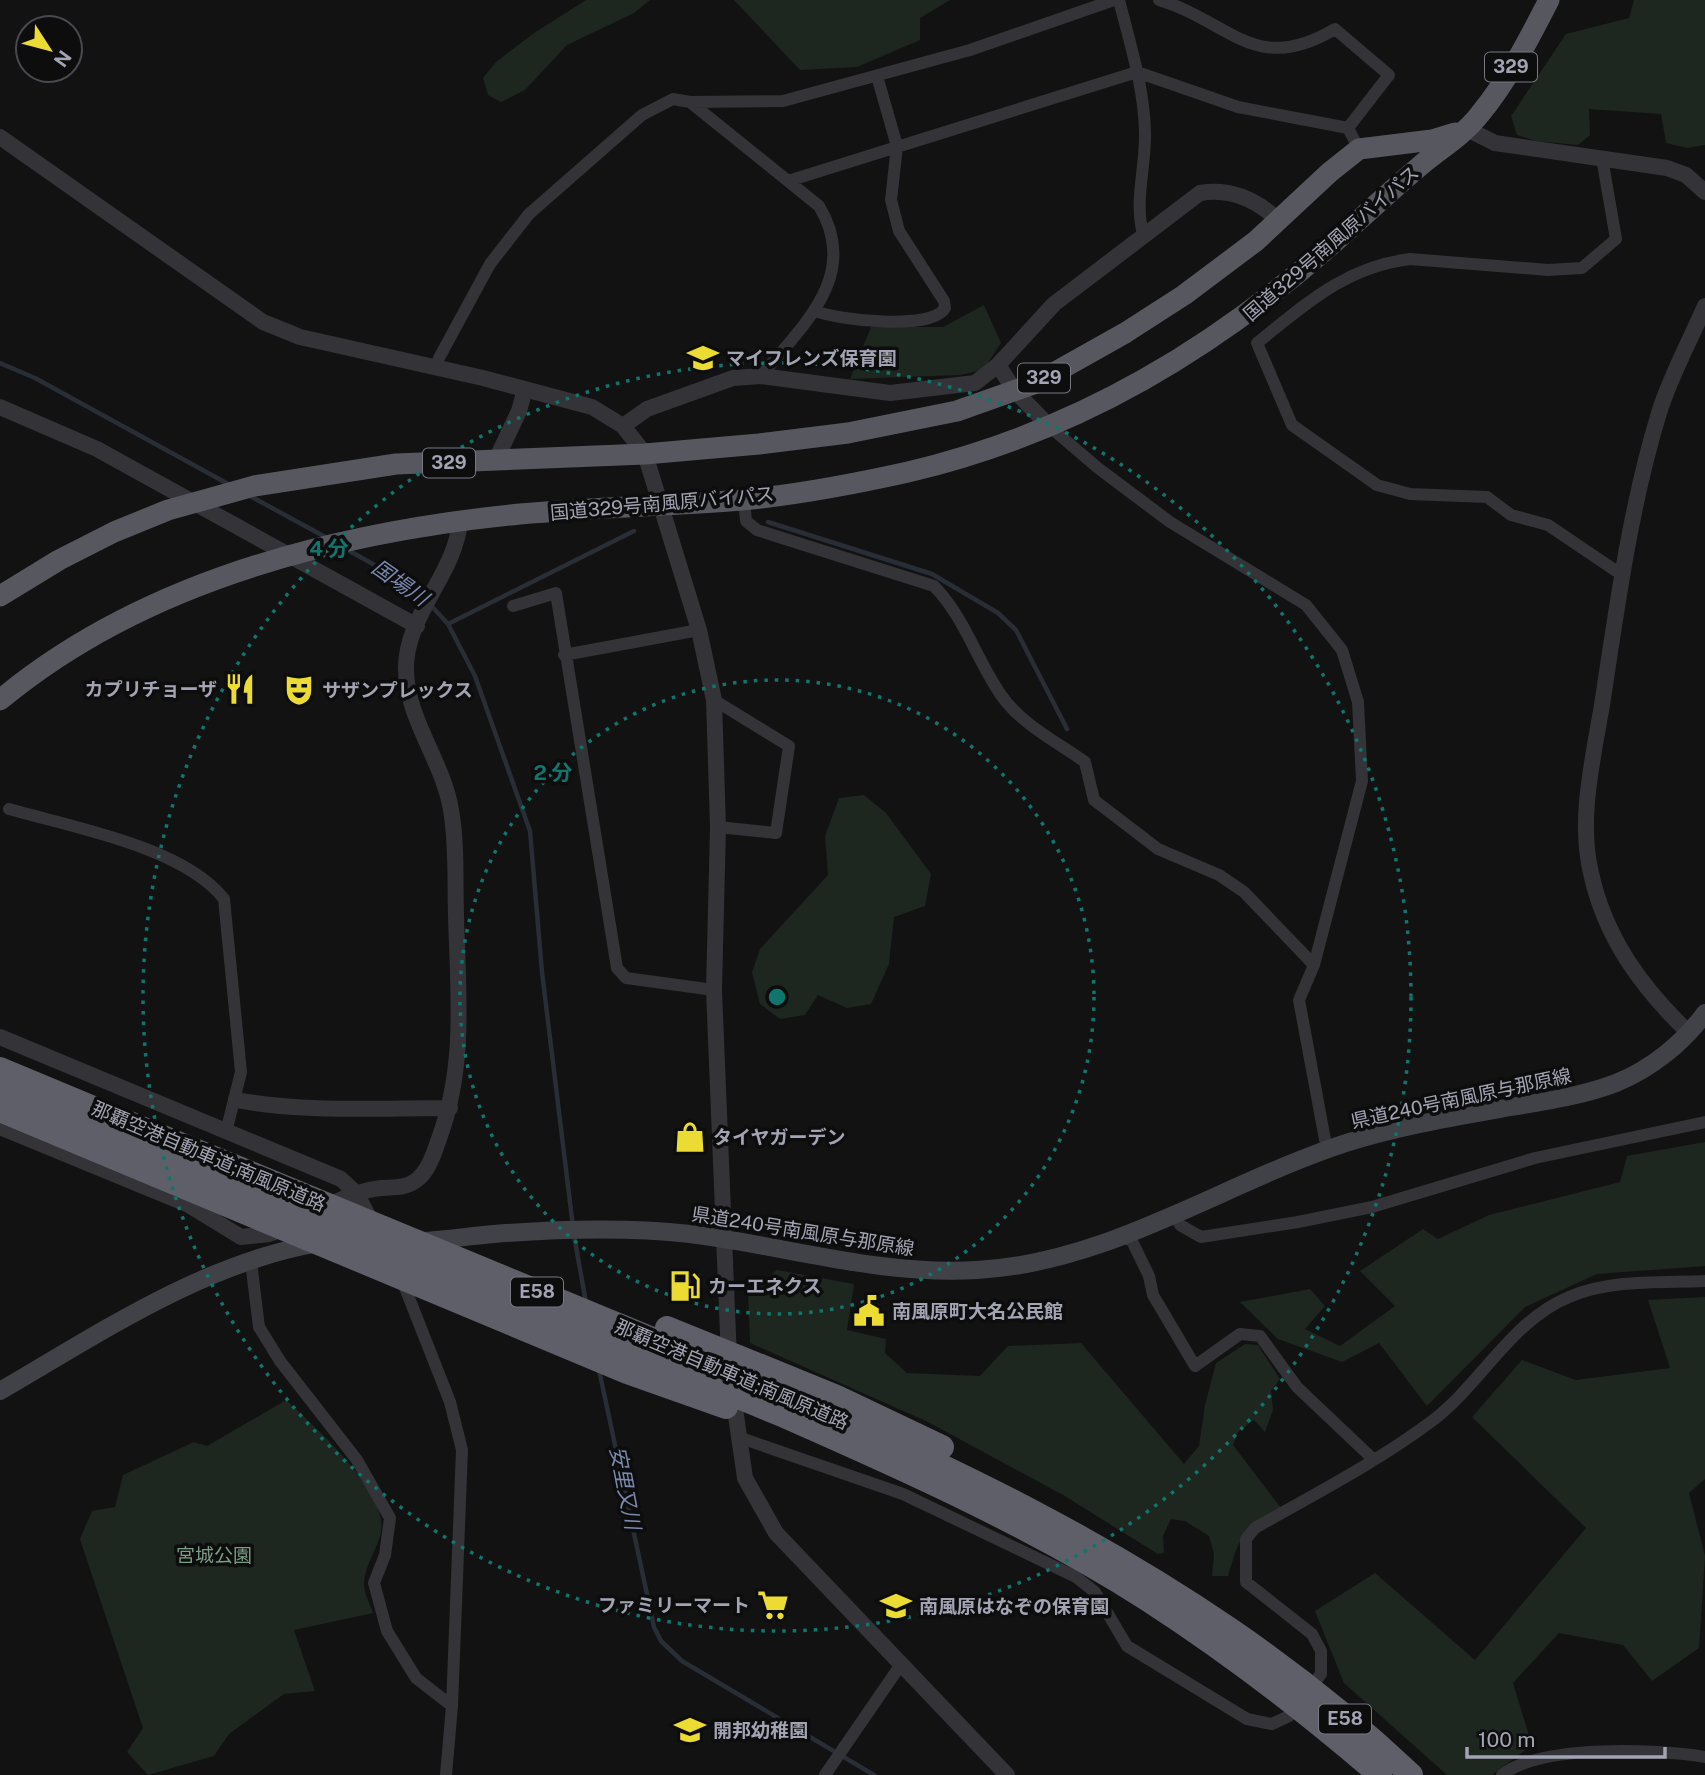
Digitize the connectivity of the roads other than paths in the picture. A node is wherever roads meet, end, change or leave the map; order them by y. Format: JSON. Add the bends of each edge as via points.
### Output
{"nodes":[{"id":1,"x":1116,"y":0,"type":"edge"},
{"id":2,"x":1159,"y":0,"type":"edge"},
{"id":3,"x":1549,"y":0,"type":"edge"},
{"id":4,"x":1137,"y":72,"type":"junction"},
{"id":5,"x":877,"y":76,"type":"junction"},
{"id":6,"x":690,"y":102,"type":"junction"},
{"id":7,"x":1348,"y":128,"type":"junction"},
{"id":8,"x":1467,"y":129,"type":"junction"},
{"id":9,"x":0,"y":137,"type":"edge"},
{"id":10,"x":897,"y":146,"type":"junction"},
{"id":11,"x":1359,"y":149,"type":"junction"},
{"id":12,"x":1602,"y":158,"type":"junction"},
{"id":13,"x":788,"y":181,"type":"junction"},
{"id":14,"x":1705,"y":192,"type":"edge"},
{"id":15,"x":1279,"y":221,"type":"junction"},
{"id":16,"x":1143,"y":234,"type":"junction"},
{"id":17,"x":1705,"y":306,"type":"edge"},
{"id":18,"x":815,"y":311,"type":"junction"},
{"id":19,"x":998,"y":365,"type":"junction"},
{"id":20,"x":436,"y":368,"type":"junction"},
{"id":21,"x":761,"y":376,"type":"junction"},
{"id":22,"x":525,"y":389,"type":"junction"},
{"id":23,"x":1015,"y":391,"type":"junction"},
{"id":24,"x":0,"y":407,"type":"edge"},
{"id":25,"x":623,"y":426,"type":"junction"},
{"id":26,"x":1050,"y":426,"type":"junction"},
{"id":27,"x":645,"y":454,"type":"junction"},
{"id":28,"x":495,"y":462,"type":"junction"},
{"id":29,"x":744,"y":500,"type":"junction"},
{"id":30,"x":194,"y":502,"type":"junction"},
{"id":31,"x":662,"y":503,"type":"junction"},
{"id":32,"x":460,"y":521,"type":"junction"},
{"id":33,"x":291,"y":557,"type":"junction"},
{"id":34,"x":1622,"y":575,"type":"junction"},
{"id":35,"x":0,"y":596,"type":"edge"},
{"id":36,"x":513,"y":606,"type":"dead end"},
{"id":37,"x":419,"y":621,"type":"junction"},
{"id":38,"x":699,"y":630,"type":"junction"},
{"id":39,"x":564,"y":655,"type":"junction"},
{"id":40,"x":0,"y":700,"type":"edge"},
{"id":41,"x":714,"y":700,"type":"junction"},
{"id":42,"x":9,"y":809,"type":"dead end"},
{"id":43,"x":718,"y":827,"type":"junction"},
{"id":44,"x":1314,"y":965,"type":"junction"},
{"id":45,"x":714,"y":990,"type":"junction"},
{"id":46,"x":1705,"y":1013,"type":"edge"},
{"id":47,"x":1689,"y":1033,"type":"junction"},
{"id":48,"x":0,"y":1037,"type":"edge"},
{"id":49,"x":0,"y":1057,"type":"edge"},
{"id":50,"x":0,"y":1069,"type":"edge"},
{"id":51,"x":0,"y":1091,"type":"edge"},
{"id":52,"x":236,"y":1100,"type":"junction"},
{"id":53,"x":450,"y":1108,"type":"junction"},
{"id":54,"x":0,"y":1110,"type":"edge"},
{"id":55,"x":1705,"y":1122,"type":"edge"},
{"id":56,"x":0,"y":1126,"type":"edge"},
{"id":57,"x":226,"y":1132,"type":"junction"},
{"id":58,"x":1327,"y":1150,"type":"junction"},
{"id":59,"x":356,"y":1194,"type":"junction"},
{"id":60,"x":1174,"y":1214,"type":"junction"},
{"id":61,"x":1119,"y":1236,"type":"junction"},
{"id":62,"x":725,"y":1239,"type":"junction"},
{"id":63,"x":381,"y":1240,"type":"junction"},
{"id":64,"x":251,"y":1262,"type":"junction"},
{"id":65,"x":1705,"y":1281,"type":"edge"},
{"id":66,"x":0,"y":1391,"type":"edge"},
{"id":67,"x":782,"y":1415,"type":"junction"},
{"id":68,"x":738,"y":1437,"type":"junction"},
{"id":69,"x":1374,"y":1460,"type":"junction"},
{"id":70,"x":1068,"y":1528,"type":"junction"},
{"id":71,"x":1147,"y":1587,"type":"junction"},
{"id":72,"x":902,"y":1663,"type":"junction"},
{"id":73,"x":1272,"y":1674,"type":"junction"},
{"id":74,"x":452,"y":1706,"type":"junction"},
{"id":75,"x":1705,"y":1756,"type":"edge"},
{"id":76,"x":446,"y":1775,"type":"edge"},
{"id":77,"x":825,"y":1775,"type":"edge"},
{"id":78,"x":1007,"y":1775,"type":"edge"},
{"id":79,"x":1380,"y":1775,"type":"edge"},
{"id":80,"x":1411,"y":1775,"type":"edge"},
{"id":81,"x":1502,"y":1775,"type":"edge"}],
"edges":[{"from":1,"to":4,"type":"street"},
{"from":1,"to":5,"type":"street"},
{"from":2,"to":7,"type":"street","via":[[1255,47],[1285,48],[1316,40],[1335,29],[1389,75]]},
{"from":3,"to":8,"type":"highway","name":"国道329号南風原バイパス","number":"329","via":[[1514,62]]},
{"from":4,"to":7,"type":"street","via":[[1238,107]]},
{"from":4,"to":10,"type":"street"},
{"from":4,"to":16,"type":"street","via":[[1146,135],[1138,214]]},
{"from":5,"to":6,"type":"street","via":[[783,101]]},
{"from":5,"to":10,"type":"street"},
{"from":6,"to":13,"type":"street"},
{"from":6,"to":20,"type":"street","via":[[673,99],[642,115],[529,214],[490,264]]},
{"from":7,"to":11,"type":"street"},
{"from":8,"to":11,"type":"highway","name":"国道329号南風原バイパス","via":[[1432,140]]},
{"from":8,"to":12,"type":"street","via":[[1495,143]]},
{"from":8,"to":26,"type":"highway","name":"国道329号南風原バイパス","number":"329","via":[[1249,314],[1166,368]]},
{"from":9,"to":20,"type":"street","via":[[254,317],[300,337]]},
{"from":10,"to":13,"type":"street"},
{"from":10,"to":18,"type":"street","via":[[891,200],[898,231],[945,308],[934,318],[880,321]]},
{"from":11,"to":15,"type":"highway","number":"329"},
{"from":12,"to":14,"type":"street","via":[[1667,168],[1686,175]]},
{"from":12,"to":34,"type":"street","via":[[1616,239],[1582,268],[1548,270],[1410,258],[1390,261],[1314,295],[1257,343],[1292,425],[1377,485],[1410,494],[1487,497],[1511,515],[1548,525]]},
{"from":13,"to":18,"type":"street","via":[[819,206],[832,227],[835,254],[828,287]]},
{"from":15,"to":16,"type":"street","via":[[1236,194],[1217,190],[1200,193]]},
{"from":15,"to":23,"type":"highway","number":"329","via":[[1184,295],[1072,364]]},
{"from":16,"to":19,"type":"street","via":[[1054,304]]},
{"from":17,"to":34,"type":"street","via":[[1660,410],[1639,485]]},
{"from":18,"to":21,"type":"street"},
{"from":19,"to":21,"type":"street","via":[[975,383],[890,393]]},
{"from":19,"to":23,"type":"street"},
{"from":20,"to":22,"type":"street"},
{"from":21,"to":25,"type":"street","via":[[733,378],[669,400]]},
{"from":22,"to":25,"type":"street","via":[[592,407]]},
{"from":22,"to":28,"type":"street"},
{"from":23,"to":26,"type":"street"},
{"from":23,"to":27,"type":"highway","number":"329","via":[[957,411],[848,433]]},
{"from":24,"to":30,"type":"street","via":[[97,449]]},
{"from":25,"to":27,"type":"street"},
{"from":26,"to":29,"type":"highway","name":"国道329号南風原バイパス","number":"329","via":[[905,472]]},
{"from":26,"to":44,"type":"street","via":[[1170,522],[1306,605],[1342,650],[1359,702],[1362,781]]},
{"from":27,"to":28,"type":"highway","number":"329"},
{"from":27,"to":31,"type":"street"},
{"from":28,"to":30,"type":"highway","number":"329","via":[[396,464],[254,486]]},
{"from":29,"to":31,"type":"highway","name":"国道329号南風原バイパス","number":"329"},
{"from":29,"to":44,"type":"street","via":[[746,521],[757,530],[934,586],[952,604],[1002,696],[1024,719],[1085,762],[1094,800],[1158,849],[1219,874],[1244,892]]},
{"from":30,"to":33,"type":"street"},
{"from":30,"to":35,"type":"highway","number":"329","via":[[114,532]]},
{"from":31,"to":32,"type":"highway","name":"国道329号南風原バイパス","number":"329"},
{"from":31,"to":38,"type":"street"},
{"from":32,"to":33,"type":"highway","name":"国道329号南風原バイパス","number":"329"},
{"from":32,"to":37,"type":"street","via":[[457,540]]},
{"from":33,"to":37,"type":"street"},
{"from":33,"to":40,"type":"highway","name":"国道329号南風原バイパス","number":"329","via":[[125,619],[76,646]]},
{"from":34,"to":47,"type":"street","via":[[1587,809],[1590,871],[1598,901],[1627,961],[1648,993]]},
{"from":36,"to":39,"type":"street","via":[[556,593]]},
{"from":37,"to":53,"type":"street","via":[[409,647],[407,687],[445,786],[453,833],[460,1033]]},
{"from":38,"to":39,"type":"street"},
{"from":38,"to":41,"type":"street"},
{"from":39,"to":45,"type":"street","via":[[617,968],[626,978]]},
{"from":41,"to":43,"type":"street"},
{"from":41,"to":43,"type":"street","via":[[789,746],[776,833]]},
{"from":42,"to":52,"type":"street","via":[[174,859],[212,884],[224,899],[241,1072]]},
{"from":43,"to":45,"type":"street"},
{"from":44,"to":58,"type":"street","via":[[1299,1000]]},
{"from":45,"to":62,"type":"street"},
{"from":46,"to":47,"type":"main road","name":"県道240号南風原与那原線"},
{"from":47,"to":58,"type":"main road","name":"県道240号南風原与那原線","via":[[1650,1065],[1601,1088],[1405,1127]]},
{"from":48,"to":57,"type":"street"},
{"from":49,"to":70,"type":"highway","via":[[837,1397],[1039,1497]]},
{"from":50,"to":70,"type":"highway","name":"那覇空港自動車道;南風原道路","number":"E58","via":[[777,1392],[911,1450]]},
{"from":51,"to":67,"type":"highway","name":"那覇空港自動車道;南風原道路","number":"E58"},
{"from":52,"to":53,"type":"street","via":[[325,1109]]},
{"from":52,"to":57,"type":"street"},
{"from":53,"to":59,"type":"street","via":[[420,1177],[397,1189]]},
{"from":54,"to":67,"type":"highway","via":[[682,1393],[742,1412]]},
{"from":55,"to":60,"type":"street","via":[[1535,1158],[1372,1207],[1298,1222],[1201,1237],[1180,1225]]},
{"from":56,"to":59,"type":"street","via":[[187,1204],[241,1237],[270,1234]]},
{"from":57,"to":59,"type":"street","via":[[341,1179]]},
{"from":58,"to":60,"type":"main road","name":"県道240号南風原与那原線"},
{"from":59,"to":63,"type":"street"},
{"from":60,"to":61,"type":"main road","name":"県道240号南風原与那原線"},
{"from":61,"to":62,"type":"main road","name":"県道240号南風原与那原線","via":[[1033,1264],[976,1270],[892,1267]]},
{"from":61,"to":69,"type":"street","via":[[1132,1241],[1153,1296],[1195,1366],[1240,1334],[1260,1336],[1297,1387]]},
{"from":62,"to":63,"type":"main road","name":"県道240号南風原与那原線","via":[[648,1231],[549,1230],[422,1242]]},
{"from":62,"to":68,"type":"street","via":[[727,1340]]},
{"from":63,"to":64,"type":"main road","name":"県道240号南風原与那原線","via":[[332,1240]]},
{"from":63,"to":74,"type":"street","via":[[425,1337],[450,1402],[462,1450]]},
{"from":64,"to":66,"type":"main road","name":"県道240号南風原与那原線","via":[[168,1297]]},
{"from":64,"to":74,"type":"street","via":[[259,1327],[357,1461],[390,1518],[385,1555],[374,1583],[387,1631],[416,1678]]},
{"from":65,"to":69,"type":"street","via":[[1598,1288],[1551,1306],[1516,1334],[1433,1420]]},
{"from":67,"to":71,"type":"highway","name":"那覇空港自動車道;南風原道路","number":"E58","via":[[903,1468]]},
{"from":68,"to":69,"type":"street","via":[[903,1494],[1076,1577],[1095,1592],[1127,1646],[1247,1719],[1272,1724],[1289,1716],[1321,1674],[1321,1651],[1312,1634],[1246,1582],[1246,1539],[1255,1528]]},
{"from":68,"to":72,"type":"street","via":[[745,1478],[776,1533]]},
{"from":70,"to":71,"type":"highway","name":"那覇空港自動車道;南風原道路","number":"E58"},
{"from":71,"to":73,"type":"highway","name":"那覇空港自動車道;南風原道路","number":"E58"},
{"from":72,"to":77,"type":"street"},
{"from":72,"to":78,"type":"street"},
{"from":73,"to":79,"type":"highway","name":"那覇空港自動車道;南風原道路","number":"E58"},
{"from":73,"to":80,"type":"highway","name":"那覇空港自動車道;南風原道路","number":"E58"},
{"from":74,"to":76,"type":"street"},
{"from":75,"to":81,"type":"street","via":[[1630,1750],[1564,1755],[1527,1761]]}]}
